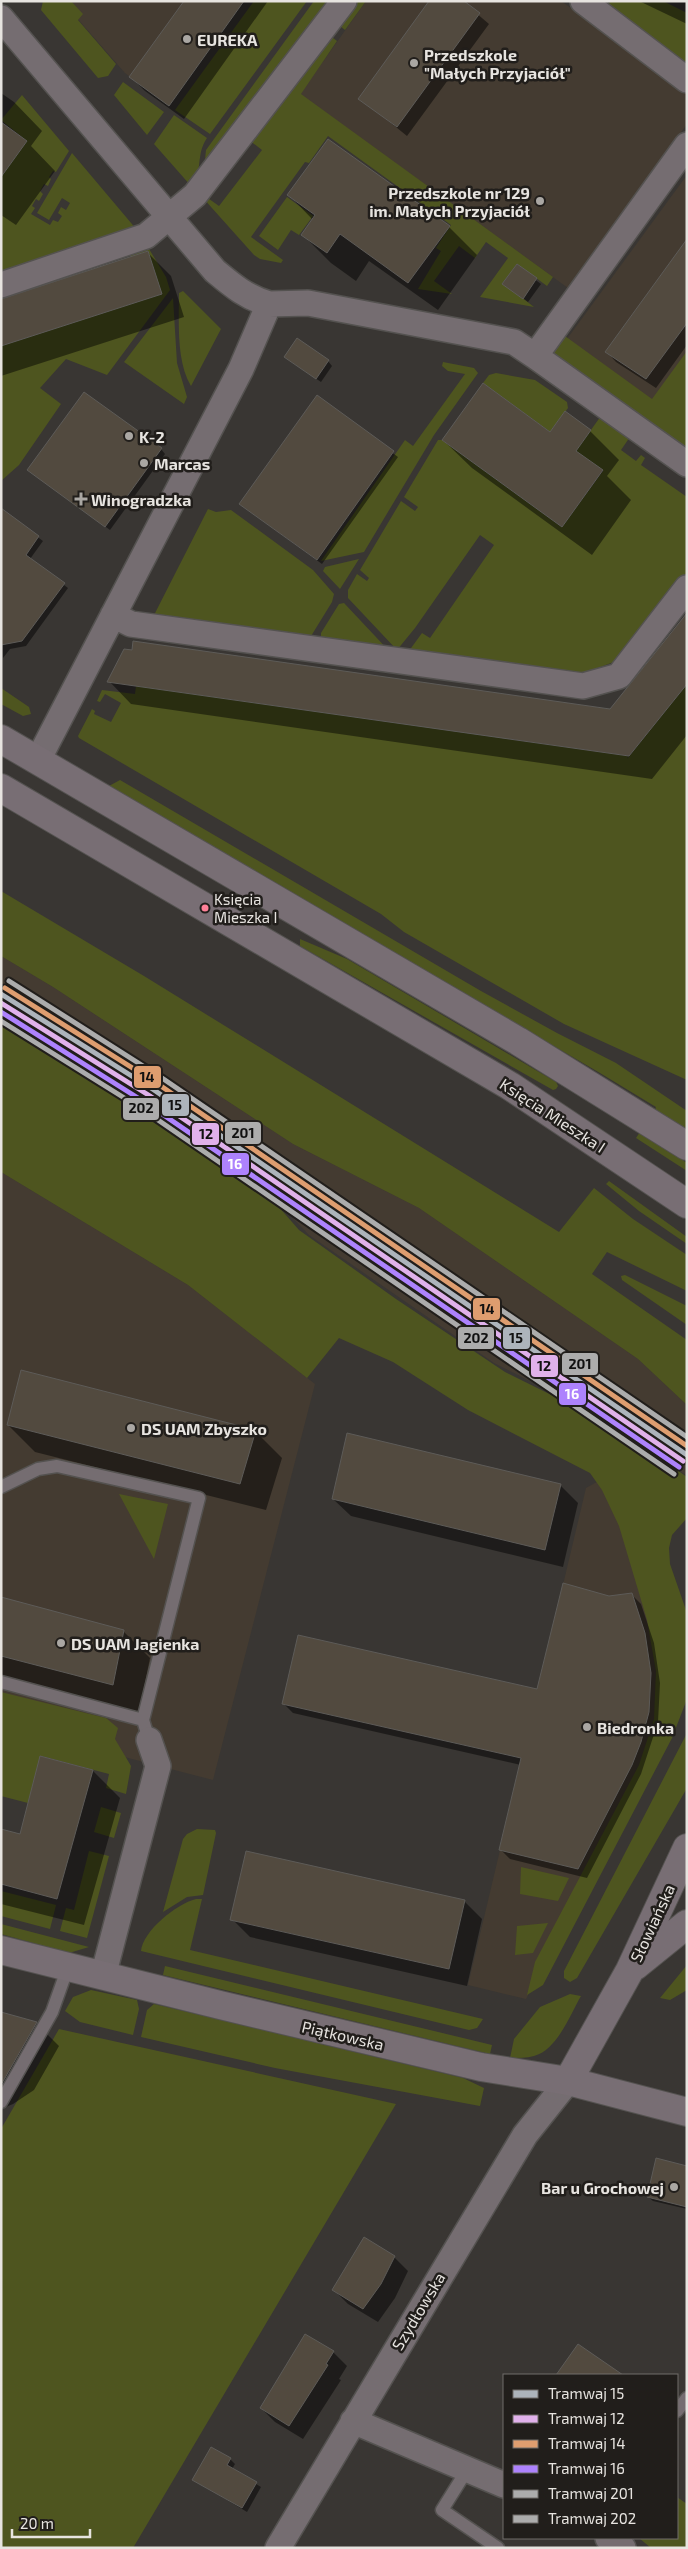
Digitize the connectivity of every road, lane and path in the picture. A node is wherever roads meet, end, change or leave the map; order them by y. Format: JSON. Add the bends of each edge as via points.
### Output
{"nodes":[{"id":1,"x":344,"y":1,"type":"edge"},
{"id":2,"x":583,"y":1,"type":"edge"},
{"id":3,"x":1,"y":18,"type":"edge"},
{"id":4,"x":687,"y":80,"type":"edge"},
{"id":5,"x":687,"y":145,"type":"edge"},
{"id":6,"x":170,"y":216,"type":"junction"},
{"id":7,"x":1,"y":285,"type":"edge"},
{"id":8,"x":269,"y":304,"type":"junction"},
{"id":9,"x":535,"y":356,"type":"junction"},
{"id":10,"x":687,"y":464,"type":"edge"},
{"id":11,"x":687,"y":588,"type":"edge"},
{"id":12,"x":113,"y":615,"type":"junction"},
{"id":13,"x":1,"y":739,"type":"edge"},
{"id":14,"x":38,"y":760,"type":"junction"},
{"id":15,"x":11,"y":793,"type":"edge"},
{"id":16,"x":687,"y":1146,"type":"edge"},
{"id":17,"x":687,"y":1204,"type":"edge"},
{"id":18,"x":1,"y":1487,"type":"edge"},
{"id":19,"x":1,"y":1682,"type":"edge"},
{"id":20,"x":146,"y":1730,"type":"junction"},
{"id":21,"x":687,"y":1848,"type":"edge"},
{"id":22,"x":687,"y":1924,"type":"edge"},
{"id":23,"x":1,"y":1950,"type":"edge"},
{"id":24,"x":68,"y":1967,"type":"junction"},
{"id":25,"x":630,"y":1970,"type":"junction"},
{"id":26,"x":103,"y":1976,"type":"junction"},
{"id":27,"x":568,"y":2081,"type":"junction"},
{"id":28,"x":1,"y":2102,"type":"edge"},
{"id":29,"x":687,"y":2112,"type":"edge"},
{"id":30,"x":687,"y":2398,"type":"edge"},
{"id":31,"x":678,"y":2410,"type":"edge"},
{"id":32,"x":353,"y":2421,"type":"junction"},
{"id":33,"x":467,"y":2470,"type":"junction"},
{"id":34,"x":503,"y":2485,"type":"edge"},
{"id":35,"x":610,"y":2539,"type":"edge"},
{"id":36,"x":278,"y":2548,"type":"edge"},
{"id":37,"x":498,"y":2548,"type":"edge"},
{"id":38,"x":623,"y":2548,"type":"edge"}],
"edges":[{"from":1,"to":6,"type":"street","via":[[195,195]]},
{"from":2,"to":4,"type":"street"},
{"from":3,"to":6,"type":"street"},
{"from":5,"to":9,"type":"street"},
{"from":6,"to":7,"type":"street","via":[[146,236]]},
{"from":6,"to":8,"type":"street","via":[[236,290]]},
{"from":8,"to":9,"type":"street","via":[[308,303],[514,342]]},
{"from":8,"to":12,"type":"street","via":[[241,369]]},
{"from":9,"to":10,"type":"street"},
{"from":11,"to":12,"type":"street","via":[[619,676],[583,686],[131,624]]},
{"from":12,"to":14,"type":"street"},
{"from":13,"to":14,"type":"street"},
{"from":14,"to":15,"type":"street"},
{"from":14,"to":16,"type":"street","via":[[518,1041]]},
{"from":15,"to":17,"type":"street","name":"Księcia Mieszka I","via":[[510,1086]]},
{"from":18,"to":20,"type":"lane","via":[[38,1469],[57,1466],[199,1498]]},
{"from":19,"to":20,"type":"lane"},
{"from":20,"to":26,"type":"street","via":[[158,1766]]},
{"from":21,"to":25,"type":"street","name":"Słowiańska"},
{"from":22,"to":25,"type":"street","name":"Słowiańska"},
{"from":23,"to":24,"type":"street","name":"Piątkowska"},
{"from":24,"to":26,"type":"street","name":"Piątkowska"},
{"from":24,"to":28,"type":"lane","via":[[52,2012]]},
{"from":25,"to":27,"type":"street","name":"Słowiańska"},
{"from":26,"to":27,"type":"street","name":"Piątkowska","via":[[496,2071]]},
{"from":27,"to":29,"type":"street","name":"Piątkowska"},
{"from":27,"to":32,"type":"street","name":"Szydłowska","via":[[525,2135]]},
{"from":30,"to":31,"type":"lane"},
{"from":32,"to":33,"type":"street"},
{"from":32,"to":36,"type":"street","name":"Szydłowska"},
{"from":33,"to":34,"type":"street"},
{"from":33,"to":37,"type":"lane","via":[[442,2510]]},
{"from":35,"to":38,"type":"street"}]}
